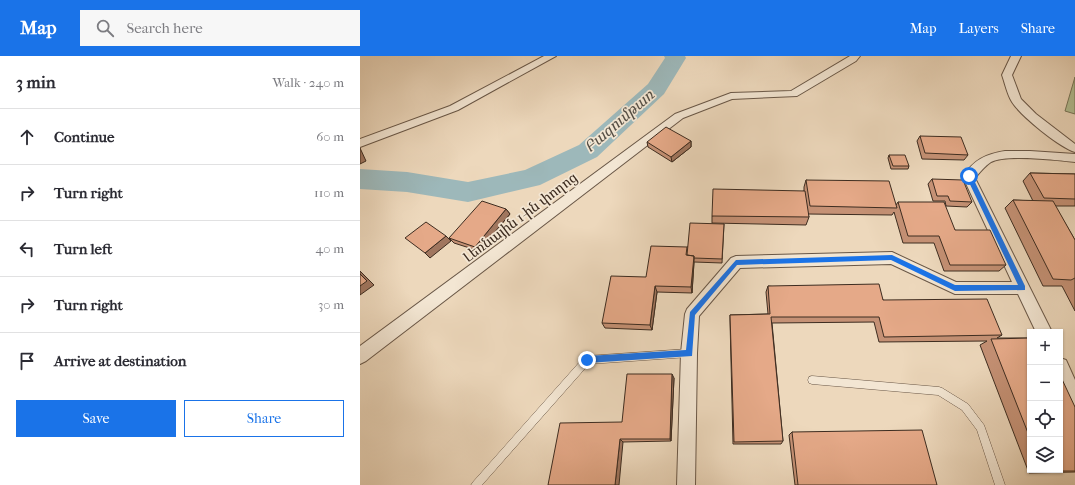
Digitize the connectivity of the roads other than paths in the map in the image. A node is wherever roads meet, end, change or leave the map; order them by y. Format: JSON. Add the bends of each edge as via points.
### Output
{"nodes":[{"id":1,"x":551,"y":56,"type":"edge"},
{"id":2,"x":855,"y":56,"type":"edge"},
{"id":3,"x":1016,"y":56,"type":"edge"},
{"id":4,"x":360,"y":143,"type":"edge"},
{"id":5,"x":1075,"y":148,"type":"edge"},
{"id":6,"x":1075,"y":158,"type":"edge"},
{"id":7,"x":1023,"y":288,"type":"junction"},
{"id":8,"x":1043,"y":329,"type":"edge"},
{"id":9,"x":689,"y":353,"type":"junction"},
{"id":10,"x":360,"y":356,"type":"edge"},
{"id":11,"x":1063,"y":372,"type":"edge"},
{"id":12,"x":812,"y":380,"type":"dead end"},
{"id":13,"x":1075,"y":398,"type":"edge"},
{"id":14,"x":476,"y":485,"type":"edge"},
{"id":15,"x":686,"y":485,"type":"edge"},
{"id":16,"x":1000,"y":485,"type":"edge"}],
"edges":[{"from":1,"to":4,"type":"street","via":[[454,108]]},
{"from":2,"to":10,"type":"street","name":"Լեռնային 1-ին փողոց","via":[[793,94],[731,96],[679,116]]},
{"from":3,"to":5,"type":"street","via":[[1007,75],[1016,100],[1032,116]]},
{"from":6,"to":7,"type":"street","via":[[1001,156],[988,159],[969,176]]},
{"from":7,"to":8,"type":"street"},
{"from":7,"to":9,"type":"street","via":[[955,288],[892,258],[736,262],[692,314]]},
{"from":9,"to":14,"type":"lane","via":[[587,360]]},
{"from":9,"to":15,"type":"street"},
{"from":11,"to":13,"type":"street"},
{"from":12,"to":16,"type":"lane","via":[[939,391],[965,407],[981,428]]}]}
